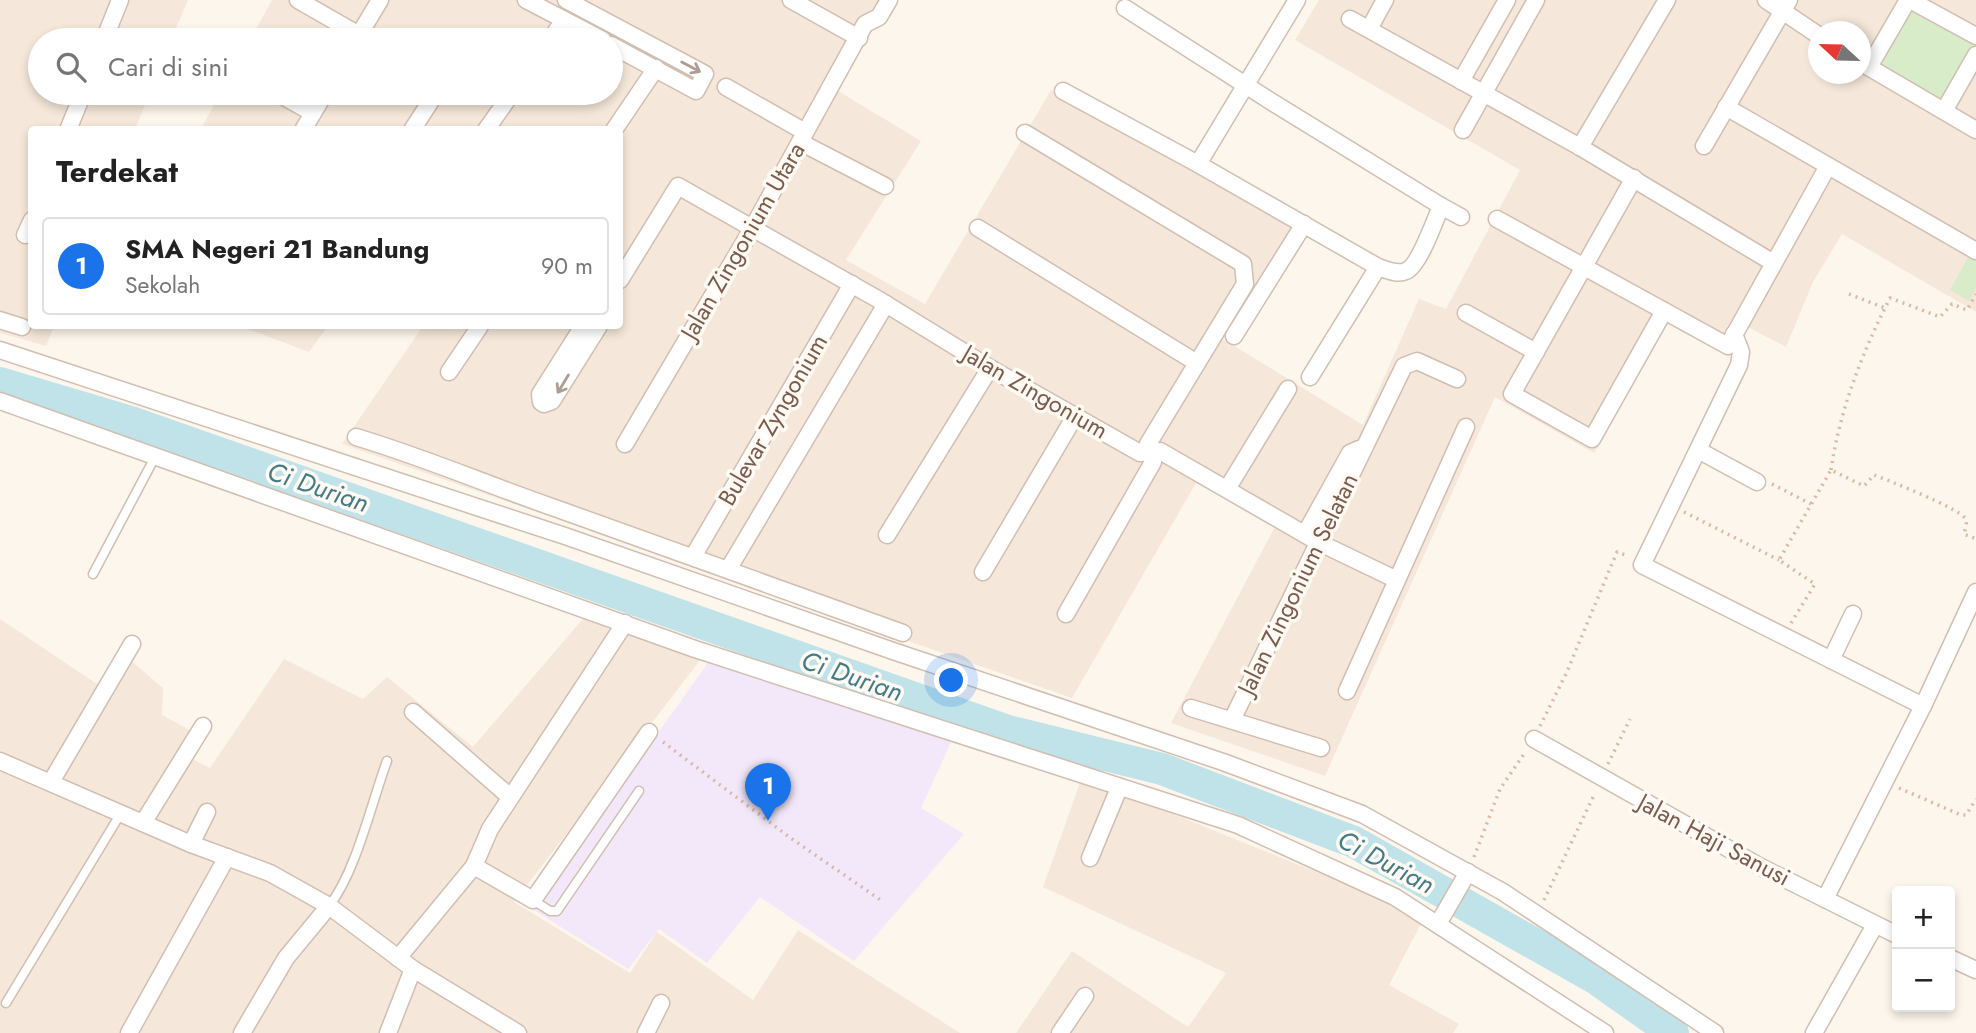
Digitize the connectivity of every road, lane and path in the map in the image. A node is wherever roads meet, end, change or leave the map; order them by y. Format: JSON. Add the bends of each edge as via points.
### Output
{"nodes":[{"id":1,"x":120,"y":0,"type":"edge"},
{"id":2,"x":298,"y":0,"type":"edge"},
{"id":3,"x":380,"y":0,"type":"edge"},
{"id":4,"x":526,"y":0,"type":"edge"},
{"id":5,"x":791,"y":0,"type":"edge"},
{"id":6,"x":889,"y":0,"type":"edge"},
{"id":7,"x":1297,"y":0,"type":"edge"},
{"id":8,"x":1385,"y":0,"type":"edge"},
{"id":9,"x":1507,"y":0,"type":"edge"},
{"id":10,"x":1536,"y":0,"type":"edge"},
{"id":11,"x":1667,"y":0,"type":"edge"},
{"id":12,"x":1766,"y":0,"type":"edge"},
{"id":13,"x":1909,"y":0,"type":"edge"},
{"id":14,"x":571,"y":2,"type":"edge"},
{"id":15,"x":1785,"y":6,"type":"edge"},
{"id":16,"x":1125,"y":8,"type":"dead end"},
{"id":17,"x":1350,"y":19,"type":"dead end"},
{"id":18,"x":564,"y":20,"type":"junction"},
{"id":19,"x":1808,"y":27,"type":"edge"},
{"id":20,"x":109,"y":28,"type":"edge"},
{"id":21,"x":343,"y":28,"type":"edge"},
{"id":22,"x":363,"y":28,"type":"edge"},
{"id":23,"x":558,"y":28,"type":"edge"},
{"id":24,"x":580,"y":28,"type":"edge"},
{"id":25,"x":619,"y":28,"type":"edge"},
{"id":26,"x":1369,"y":29,"type":"junction"},
{"id":27,"x":623,"y":30,"type":"edge"},
{"id":28,"x":1976,"y":36,"type":"edge"},
{"id":29,"x":859,"y":38,"type":"junction"},
{"id":30,"x":623,"y":50,"type":"edge"},
{"id":31,"x":667,"y":54,"type":"junction"},
{"id":32,"x":1871,"y":55,"type":"edge"},
{"id":33,"x":1976,"y":55,"type":"edge"},
{"id":34,"x":656,"y":68,"type":"junction"},
{"id":35,"x":1871,"y":68,"type":"edge"},
{"id":36,"x":1461,"y":81,"type":"junction"},
{"id":37,"x":1247,"y":86,"type":"junction"},
{"id":38,"x":726,"y":87,"type":"dead end"},
{"id":39,"x":1063,"y":91,"type":"dead end"},
{"id":40,"x":1483,"y":94,"type":"junction"},
{"id":41,"x":78,"y":105,"type":"edge"},
{"id":42,"x":299,"y":105,"type":"edge"},
{"id":43,"x":318,"y":105,"type":"edge"},
{"id":44,"x":428,"y":105,"type":"edge"},
{"id":45,"x":504,"y":105,"type":"edge"},
{"id":46,"x":1726,"y":107,"type":"junction"},
{"id":47,"x":1944,"y":111,"type":"junction"},
{"id":48,"x":313,"y":113,"type":"junction"},
{"id":49,"x":70,"y":126,"type":"edge"},
{"id":50,"x":305,"y":126,"type":"edge"},
{"id":51,"x":415,"y":126,"type":"edge"},
{"id":52,"x":489,"y":126,"type":"edge"},
{"id":53,"x":617,"y":126,"type":"edge"},
{"id":54,"x":1463,"y":130,"type":"dead end"},
{"id":55,"x":1976,"y":131,"type":"edge"},
{"id":56,"x":1025,"y":133,"type":"dead end"},
{"id":57,"x":802,"y":137,"type":"junction"},
{"id":58,"x":1704,"y":146,"type":"dead end"},
{"id":59,"x":1580,"y":147,"type":"junction"},
{"id":60,"x":1198,"y":164,"type":"junction"},
{"id":61,"x":1828,"y":166,"type":"junction"},
{"id":62,"x":1634,"y":178,"type":"junction"},
{"id":63,"x":885,"y":186,"type":"dead end"},
{"id":64,"x":1441,"y":206,"type":"junction"},
{"id":65,"x":1461,"y":217,"type":"dead end"},
{"id":66,"x":1497,"y":219,"type":"dead end"},
{"id":67,"x":1304,"y":224,"type":"junction"},
{"id":68,"x":978,"y":228,"type":"dead end"},
{"id":69,"x":752,"y":229,"type":"junction"},
{"id":70,"x":1975,"y":249,"type":"edge"},
{"id":71,"x":1772,"y":262,"type":"junction"},
{"id":72,"x":1378,"y":267,"type":"junction"},
{"id":73,"x":1584,"y":267,"type":"junction"},
{"id":74,"x":623,"y":275,"type":"edge"},
{"id":75,"x":858,"y":288,"type":"junction"},
{"id":76,"x":1849,"y":293,"type":"dead end"},
{"id":77,"x":1976,"y":294,"type":"edge"},
{"id":78,"x":884,"y":302,"type":"junction"},
{"id":79,"x":1885,"y":308,"type":"junction"},
{"id":80,"x":1664,"y":311,"type":"junction"},
{"id":81,"x":1466,"y":313,"type":"dead end"},
{"id":82,"x":0,"y":320,"type":"edge"},
{"id":83,"x":22,"y":327,"type":"dead end"},
{"id":84,"x":478,"y":329,"type":"edge"},
{"id":85,"x":581,"y":329,"type":"edge"},
{"id":86,"x":596,"y":329,"type":"edge"},
{"id":87,"x":1734,"y":334,"type":"junction"},
{"id":88,"x":1234,"y":336,"type":"dead end"},
{"id":89,"x":0,"y":350,"type":"edge"},
{"id":90,"x":1536,"y":352,"type":"junction"},
{"id":91,"x":1197,"y":363,"type":"junction"},
{"id":92,"x":990,"y":368,"type":"junction"},
{"id":93,"x":449,"y":372,"type":"dead end"},
{"id":94,"x":1310,"y":377,"type":"dead end"},
{"id":95,"x":1457,"y":379,"type":"dead end"},
{"id":96,"x":1288,"y":389,"type":"dead end"},
{"id":97,"x":0,"y":401,"type":"edge"},
{"id":98,"x":1075,"y":416,"type":"junction"},
{"id":99,"x":1466,"y":427,"type":"dead end"},
{"id":100,"x":356,"y":437,"type":"dead end"},
{"id":101,"x":625,"y":444,"type":"dead end"},
{"id":102,"x":1698,"y":450,"type":"junction"},
{"id":103,"x":1150,"y":453,"type":"junction"},
{"id":104,"x":155,"y":457,"type":"junction"},
{"id":105,"x":1831,"y":470,"type":"junction"},
{"id":106,"x":1757,"y":482,"type":"joint"},
{"id":107,"x":1227,"y":489,"type":"junction"},
{"id":108,"x":1811,"y":504,"type":"junction"},
{"id":109,"x":1671,"y":505,"type":"junction"},
{"id":110,"x":887,"y":535,"type":"dead end"},
{"id":111,"x":1312,"y":538,"type":"junction"},
{"id":112,"x":1976,"y":539,"type":"edge"},
{"id":113,"x":694,"y":555,"type":"junction"},
{"id":114,"x":1779,"y":560,"type":"junction"},
{"id":115,"x":1642,"y":565,"type":"junction"},
{"id":116,"x":729,"y":568,"type":"junction"},
{"id":117,"x":983,"y":572,"type":"dead end"},
{"id":118,"x":93,"y":574,"type":"dead end"},
{"id":119,"x":1398,"y":580,"type":"junction"},
{"id":120,"x":1976,"y":592,"type":"edge"},
{"id":121,"x":1066,"y":614,"type":"dead end"},
{"id":122,"x":1853,"y":614,"type":"dead end"},
{"id":123,"x":625,"y":623,"type":"junction"},
{"id":124,"x":903,"y":633,"type":"dead end"},
{"id":125,"x":1783,"y":636,"type":"junction"},
{"id":126,"x":132,"y":644,"type":"dead end"},
{"id":127,"x":1831,"y":660,"type":"junction"},
{"id":128,"x":1346,"y":691,"type":"dead end"},
{"id":129,"x":1923,"y":706,"type":"junction"},
{"id":130,"x":1191,"y":708,"type":"dead end"},
{"id":131,"x":413,"y":712,"type":"dead end"},
{"id":132,"x":1630,"y":719,"type":"dead end"},
{"id":133,"x":1232,"y":720,"type":"junction"},
{"id":134,"x":203,"y":726,"type":"dead end"},
{"id":135,"x":649,"y":732,"type":"joint"},
{"id":136,"x":1534,"y":739,"type":"junction"},
{"id":137,"x":1321,"y":748,"type":"dead end"},
{"id":138,"x":0,"y":761,"type":"edge"},
{"id":139,"x":387,"y":761,"type":"dead end"},
{"id":140,"x":1602,"y":778,"type":"junction"},
{"id":141,"x":51,"y":782,"type":"junction"},
{"id":142,"x":1884,"y":782,"type":"junction"},
{"id":143,"x":1119,"y":788,"type":"junction"},
{"id":144,"x":639,"y":791,"type":"dead end"},
{"id":145,"x":510,"y":797,"type":"junction"},
{"id":146,"x":1976,"y":799,"type":"edge"},
{"id":147,"x":207,"y":812,"type":"dead end"},
{"id":148,"x":121,"y":813,"type":"junction"},
{"id":149,"x":143,"y":823,"type":"junction"},
{"id":150,"x":191,"y":844,"type":"junction"},
{"id":151,"x":227,"y":857,"type":"junction"},
{"id":152,"x":1090,"y":858,"type":"dead end"},
{"id":153,"x":474,"y":866,"type":"junction"},
{"id":154,"x":1465,"y":877,"type":"junction"},
{"id":155,"x":1825,"y":899,"type":"junction"},
{"id":156,"x":533,"y":900,"type":"junction"},
{"id":157,"x":882,"y":901,"type":"dead end"},
{"id":158,"x":329,"y":905,"type":"junction"},
{"id":159,"x":1537,"y":914,"type":"junction"},
{"id":160,"x":1441,"y":919,"type":"junction"},
{"id":161,"x":1875,"y":925,"type":"junction"},
{"id":162,"x":1892,"y":933,"type":"edge"},
{"id":163,"x":398,"y":958,"type":"junction"},
{"id":164,"x":1955,"y":960,"type":"edge"},
{"id":165,"x":413,"y":969,"type":"junction"},
{"id":166,"x":1976,"y":970,"type":"edge"},
{"id":167,"x":1085,"y":996,"type":"dead end"},
{"id":168,"x":6,"y":1003,"type":"dead end"},
{"id":169,"x":661,"y":1003,"type":"dead end"},
{"id":170,"x":129,"y":1033,"type":"edge"},
{"id":171,"x":242,"y":1033,"type":"edge"},
{"id":172,"x":388,"y":1033,"type":"edge"},
{"id":173,"x":518,"y":1033,"type":"edge"},
{"id":174,"x":646,"y":1033,"type":"edge"},
{"id":175,"x":1060,"y":1033,"type":"edge"},
{"id":176,"x":1605,"y":1033,"type":"edge"},
{"id":177,"x":1715,"y":1033,"type":"edge"},
{"id":178,"x":1814,"y":1033,"type":"edge"}],
"edges":[{"from":1,"to":20,"type":"street"},
{"from":2,"to":21,"type":"street"},
{"from":3,"to":22,"type":"street"},
{"from":4,"to":18,"type":"street"},
{"from":5,"to":29,"type":"street"},
{"from":6,"to":29,"type":"street","name":"Jalan Zingonium Utara","via":[[879,17],[865,24]]},
{"from":7,"to":37,"type":"street"},
{"from":8,"to":26,"type":"street"},
{"from":9,"to":36,"type":"street"},
{"from":10,"to":40,"type":"street"},
{"from":11,"to":59,"type":"street"},
{"from":12,"to":15,"type":"street"},
{"from":13,"to":28,"type":"street"},
{"from":13,"to":32,"type":"street"},
{"from":14,"to":18,"type":"lane"},
{"from":14,"to":25,"type":"street"},
{"from":15,"to":19,"type":"street"},
{"from":15,"to":46,"type":"street"},
{"from":16,"to":37,"type":"street"},
{"from":17,"to":26,"type":"street"},
{"from":18,"to":23,"type":"street"},
{"from":18,"to":24,"type":"street"},
{"from":26,"to":36,"type":"street"},
{"from":27,"to":31,"type":"street"},
{"from":29,"to":57,"type":"street","name":"Jalan Zingonium Utara"},
{"from":30,"to":34,"type":"street"},
{"from":31,"to":34,"type":"lane"},
{"from":31,"to":34,"type":"street","one_way":true,"via":[[705,74],[696,91]]},
{"from":33,"to":47,"type":"street"},
{"from":34,"to":53,"type":"street"},
{"from":35,"to":47,"type":"street"},
{"from":36,"to":40,"type":"street"},
{"from":37,"to":60,"type":"street"},
{"from":37,"to":64,"type":"street"},
{"from":38,"to":57,"type":"street"},
{"from":39,"to":60,"type":"street"},
{"from":40,"to":54,"type":"street"},
{"from":40,"to":59,"type":"street"},
{"from":41,"to":49,"type":"street"},
{"from":42,"to":48,"type":"street"},
{"from":43,"to":48,"type":"street"},
{"from":44,"to":51,"type":"street"},
{"from":45,"to":52,"type":"street"},
{"from":46,"to":58,"type":"street"},
{"from":46,"to":61,"type":"street"},
{"from":47,"to":55,"type":"street"},
{"from":48,"to":50,"type":"street"},
{"from":56,"to":91,"type":"street","via":[[1243,264],[1245,284]]},
{"from":57,"to":63,"type":"street"},
{"from":57,"to":69,"type":"street","name":"Jalan Zingonium Utara"},
{"from":59,"to":62,"type":"street"},
{"from":60,"to":67,"type":"street"},
{"from":61,"to":70,"type":"street"},
{"from":61,"to":71,"type":"street"},
{"from":62,"to":71,"type":"street"},
{"from":62,"to":73,"type":"street"},
{"from":64,"to":65,"type":"street"},
{"from":64,"to":72,"type":"street","via":[[1411,268],[1396,273]]},
{"from":66,"to":73,"type":"street"},
{"from":67,"to":72,"type":"street"},
{"from":67,"to":88,"type":"street"},
{"from":68,"to":91,"type":"street"},
{"from":69,"to":74,"type":"street","name":"Jalan Zingonium","via":[[678,186]]},
{"from":69,"to":75,"type":"street","name":"Jalan Zingonium"},
{"from":69,"to":101,"type":"street","name":"Jalan Zingonium Utara"},
{"from":71,"to":87,"type":"street"},
{"from":72,"to":94,"type":"street"},
{"from":73,"to":80,"type":"street"},
{"from":73,"to":90,"type":"street"},
{"from":75,"to":78,"type":"street","name":"Jalan Zingonium"},
{"from":75,"to":113,"type":"street","name":"Bulevar Zyngonium"},
{"from":76,"to":79,"type":"path"},
{"from":77,"to":79,"type":"path","via":[[1967,310],[1952,304],[1940,317],[1892,297]]},
{"from":78,"to":92,"type":"street","name":"Jalan Zingonium"},
{"from":78,"to":116,"type":"street","name":"Bulevar Zyngonium"},
{"from":79,"to":105,"type":"path","via":[[1846,401]]},
{"from":80,"to":87,"type":"street","via":[[1728,346]]},
{"from":80,"to":90,"type":"street","via":[[1592,439],[1513,394]]},
{"from":81,"to":90,"type":"street"},
{"from":82,"to":83,"type":"street"},
{"from":84,"to":93,"type":"street"},
{"from":86,"to":85,"type":"street","one_way":true,"via":[[552,401],[544,404],[540,394]]},
{"from":87,"to":102,"type":"street","via":[[1741,352],[1739,365]]},
{"from":89,"to":154,"type":"street","via":[[565,536],[1223,762],[1363,814]]},
{"from":91,"to":103,"type":"street","via":[[1148,444]]},
{"from":92,"to":98,"type":"street","name":"Jalan Zingonium"},
{"from":92,"to":110,"type":"street"},
{"from":95,"to":111,"type":"street","name":"Jalan Zingonium Selatan","via":[[1417,361],[1404,366],[1365,447]]},
{"from":96,"to":107,"type":"street"},
{"from":97,"to":104,"type":"street"},
{"from":98,"to":103,"type":"street","name":"Jalan Zingonium","via":[[1140,453]]},
{"from":98,"to":117,"type":"street"},
{"from":99,"to":119,"type":"street"},
{"from":100,"to":113,"type":"street"},
{"from":102,"to":106,"type":"street"},
{"from":102,"to":109,"type":"street"},
{"from":103,"to":107,"type":"street","name":"Jalan Zingonium","via":[[1160,451]]},
{"from":103,"to":121,"type":"street","via":[[1153,462]]},
{"from":104,"to":118,"type":"lane"},
{"from":104,"to":123,"type":"street"},
{"from":105,"to":108,"type":"path"},
{"from":105,"to":112,"type":"path","via":[[1864,486],[1874,475],[1937,503],[1964,517],[1964,534]]},
{"from":106,"to":108,"type":"path","via":[[1771,483]]},
{"from":107,"to":111,"type":"street","name":"Jalan Zingonium"},
{"from":108,"to":114,"type":"path"},
{"from":109,"to":114,"type":"path"},
{"from":109,"to":115,"type":"street"},
{"from":111,"to":119,"type":"street","name":"Jalan Zingonium"},
{"from":111,"to":133,"type":"street","name":"Jalan Zingonium Selatan"},
{"from":113,"to":116,"type":"street"},
{"from":114,"to":125,"type":"path","via":[[1815,584]]},
{"from":115,"to":125,"type":"street"},
{"from":115,"to":136,"type":"path","via":[[1618,552]]},
{"from":116,"to":124,"type":"street"},
{"from":119,"to":128,"type":"street"},
{"from":120,"to":129,"type":"street"},
{"from":122,"to":127,"type":"street"},
{"from":123,"to":143,"type":"street"},
{"from":123,"to":145,"type":"street"},
{"from":125,"to":127,"type":"street"},
{"from":126,"to":141,"type":"street"},
{"from":127,"to":129,"type":"street"},
{"from":129,"to":142,"type":"street"},
{"from":130,"to":133,"type":"street"},
{"from":131,"to":145,"type":"street"},
{"from":132,"to":140,"type":"path"},
{"from":133,"to":137,"type":"street"},
{"from":134,"to":149,"type":"street"},
{"from":135,"to":156,"type":"street"},
{"from":135,"to":157,"type":"path"},
{"from":136,"to":140,"type":"street","name":"Jalan Haji Sanusi"},
{"from":136,"to":154,"type":"path","via":[[1500,789]]},
{"from":138,"to":141,"type":"street"},
{"from":139,"to":158,"type":"lane","via":[[352,864]]},
{"from":140,"to":155,"type":"street","name":"Jalan Haji Sanusi"},
{"from":140,"to":159,"type":"path"},
{"from":141,"to":148,"type":"street"},
{"from":142,"to":146,"type":"path","via":[[1961,815],[1966,815]]},
{"from":142,"to":155,"type":"street"},
{"from":143,"to":152,"type":"street"},
{"from":143,"to":160,"type":"street","via":[[1272,838]]},
{"from":144,"to":156,"type":"lane","via":[[557,911]]},
{"from":145,"to":153,"type":"street"},
{"from":147,"to":150,"type":"street"},
{"from":148,"to":149,"type":"street"},
{"from":148,"to":168,"type":"lane"},
{"from":149,"to":150,"type":"street"},
{"from":150,"to":151,"type":"street"},
{"from":151,"to":158,"type":"street","via":[[270,873]]},
{"from":151,"to":170,"type":"street"},
{"from":153,"to":156,"type":"street"},
{"from":153,"to":163,"type":"street"},
{"from":154,"to":159,"type":"street"},
{"from":154,"to":160,"type":"street"},
{"from":155,"to":161,"type":"street","name":"Jalan Haji Sanusi"},
{"from":158,"to":163,"type":"street"},
{"from":158,"to":171,"type":"street","via":[[286,958]]},
{"from":159,"to":177,"type":"street"},
{"from":160,"to":176,"type":"street"},
{"from":161,"to":162,"type":"street","name":"Jalan Haji Sanusi"},
{"from":161,"to":178,"type":"street"},
{"from":163,"to":165,"type":"street"},
{"from":164,"to":166,"type":"street"},
{"from":165,"to":172,"type":"street"},
{"from":165,"to":173,"type":"street"},
{"from":167,"to":175,"type":"street"},
{"from":169,"to":174,"type":"street"}]}
